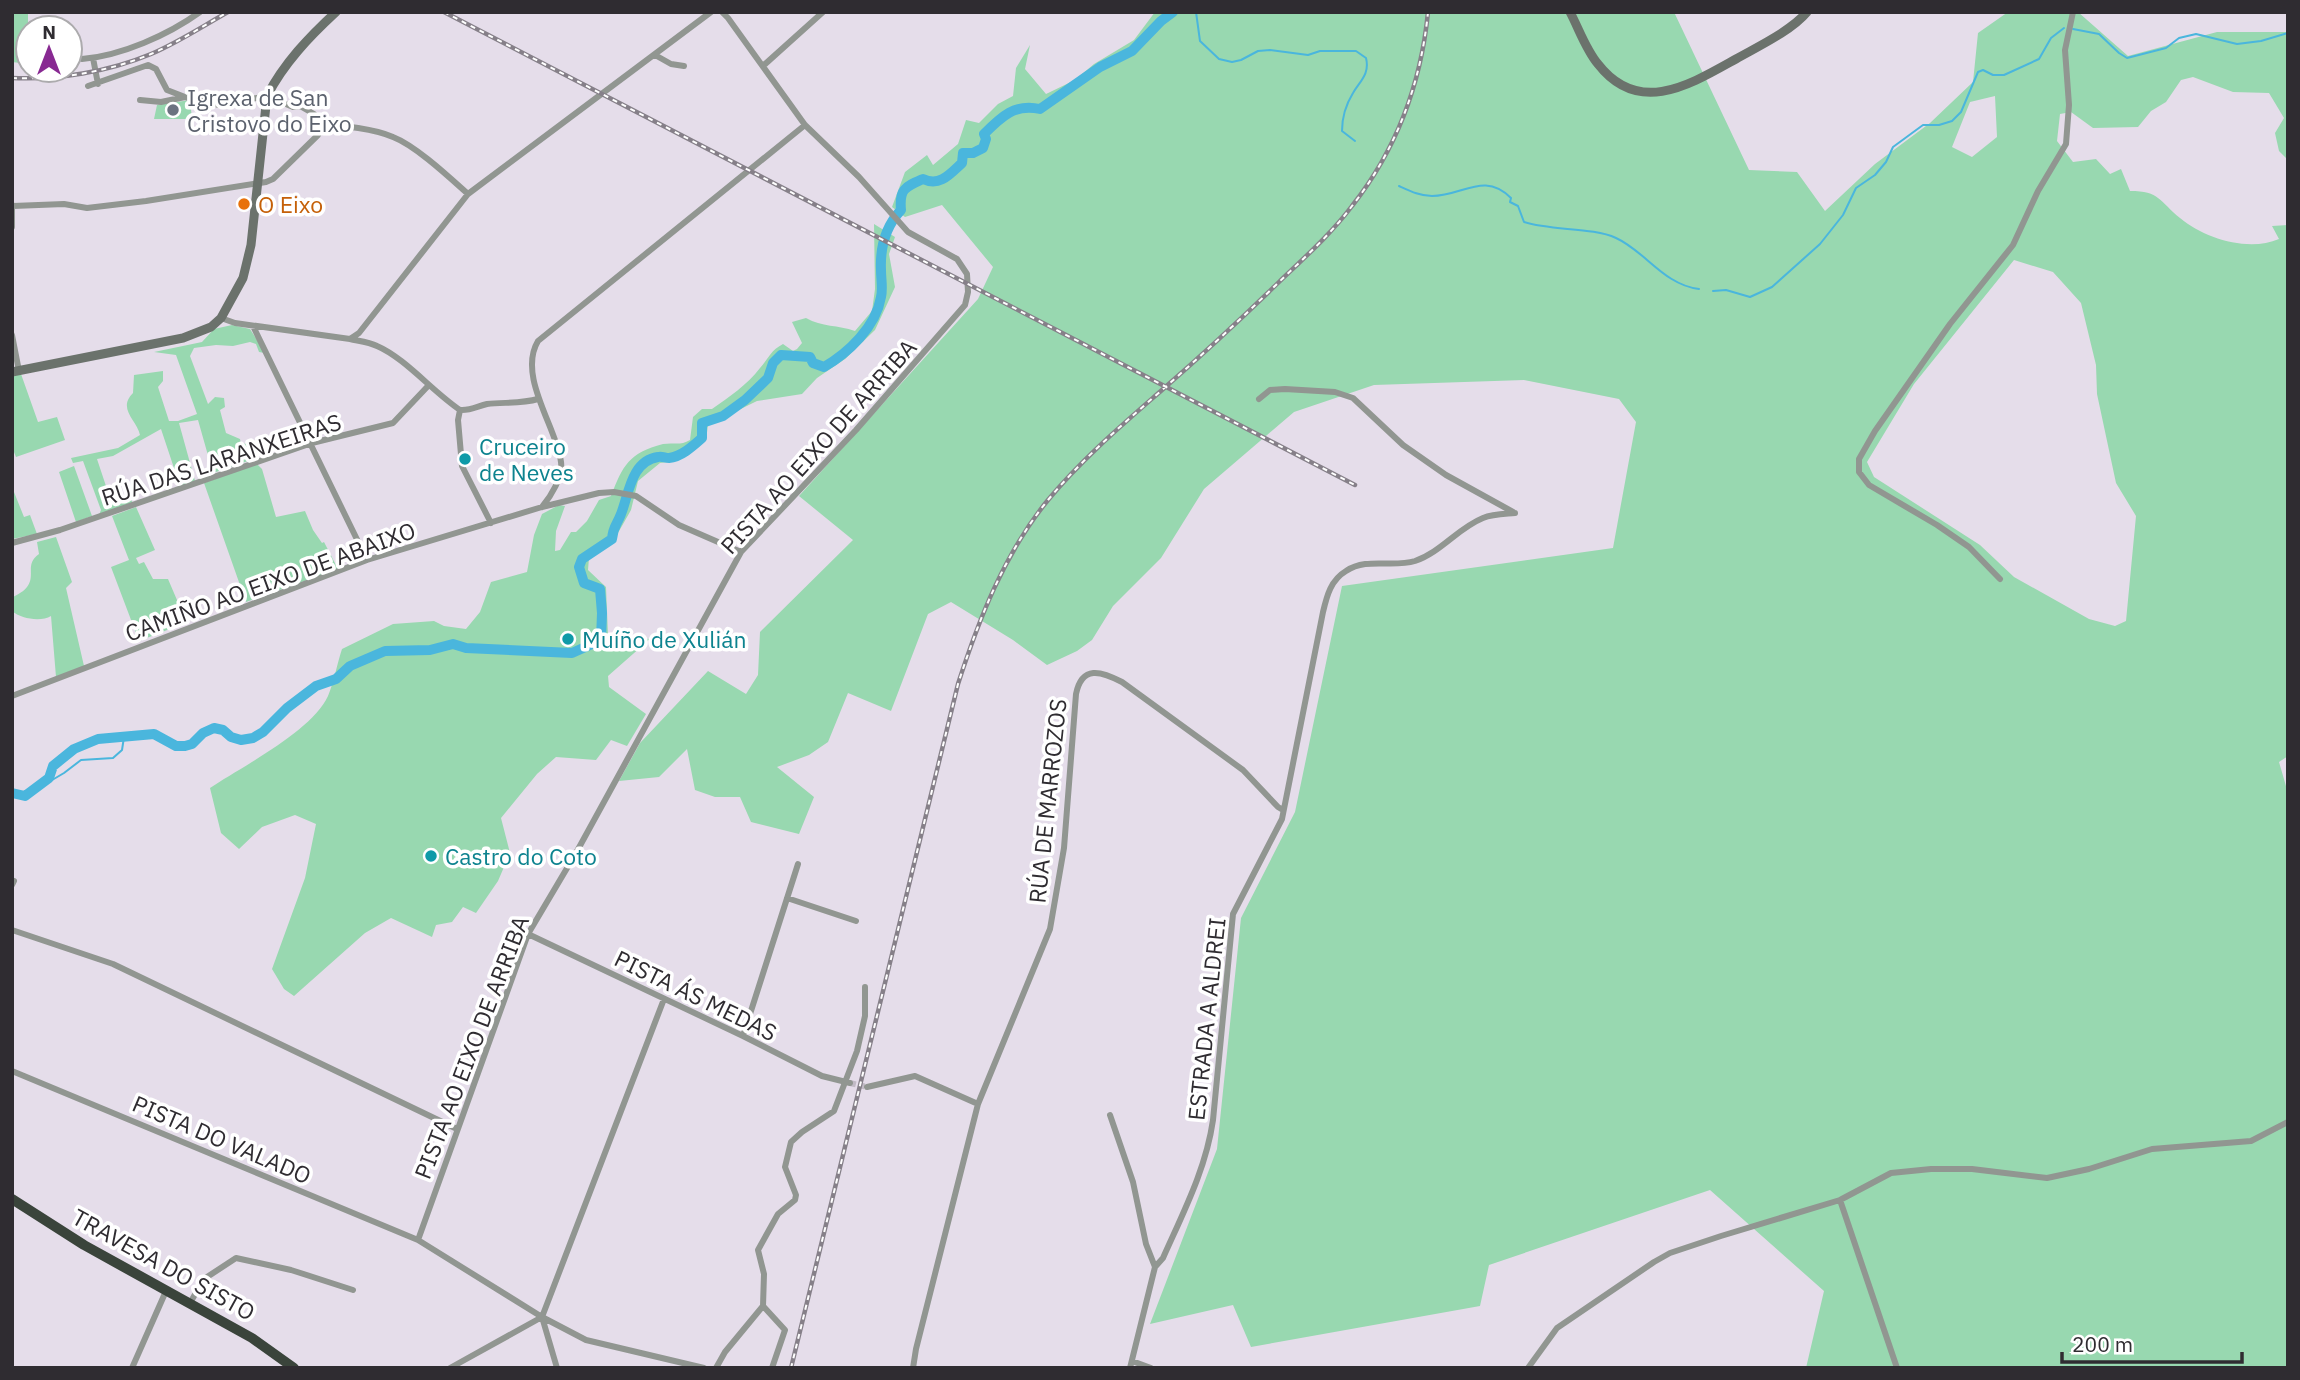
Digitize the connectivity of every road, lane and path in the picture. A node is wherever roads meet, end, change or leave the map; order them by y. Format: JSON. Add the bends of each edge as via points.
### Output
{"nodes":[{"id":1,"x":200,"y":12,"type":"edge"},
{"id":2,"x":336,"y":12,"type":"edge"},
{"id":3,"x":711,"y":12,"type":"edge"},
{"id":4,"x":722,"y":12,"type":"edge"},
{"id":5,"x":823,"y":12,"type":"edge"},
{"id":6,"x":1570,"y":12,"type":"edge"},
{"id":7,"x":1807,"y":12,"type":"edge"},
{"id":8,"x":2073,"y":12,"type":"edge"},
{"id":9,"x":655,"y":55,"type":"junction"},
{"id":10,"x":93,"y":58,"type":"junction"},
{"id":11,"x":84,"y":59,"type":"edge"},
{"id":12,"x":684,"y":66,"type":"dead end"},
{"id":13,"x":763,"y":66,"type":"junction"},
{"id":14,"x":98,"y":84,"type":"junction"},
{"id":15,"x":88,"y":86,"type":"dead end"},
{"id":16,"x":267,"y":96,"type":"junction"},
{"id":17,"x":185,"y":97,"type":"junction"},
{"id":18,"x":140,"y":100,"type":"dead end"},
{"id":19,"x":322,"y":125,"type":"junction"},
{"id":20,"x":805,"y":125,"type":"junction"},
{"id":21,"x":259,"y":182,"type":"junction"},
{"id":22,"x":468,"y":194,"type":"junction"},
{"id":23,"x":13,"y":205,"type":"edge"},
{"id":24,"x":12,"y":227,"type":"edge"},
{"id":25,"x":221,"y":318,"type":"junction"},
{"id":26,"x":253,"y":326,"type":"junction"},
{"id":27,"x":12,"y":335,"type":"edge"},
{"id":28,"x":350,"y":339,"type":"junction"},
{"id":29,"x":16,"y":371,"type":"edge"},
{"id":30,"x":428,"y":386,"type":"junction"},
{"id":31,"x":1259,"y":399,"type":"dead end"},
{"id":32,"x":538,"y":400,"type":"junction"},
{"id":33,"x":460,"y":410,"type":"junction"},
{"id":34,"x":312,"y":443,"type":"junction"},
{"id":35,"x":542,"y":507,"type":"junction"},
{"id":36,"x":491,"y":523,"type":"junction"},
{"id":37,"x":12,"y":543,"type":"edge"},
{"id":38,"x":741,"y":552,"type":"junction"},
{"id":39,"x":367,"y":560,"type":"junction"},
{"id":40,"x":2000,"y":579,"type":"dead end"},
{"id":41,"x":12,"y":696,"type":"edge"},
{"id":42,"x":1283,"y":810,"type":"junction"},
{"id":43,"x":798,"y":863,"type":"dead end"},
{"id":44,"x":787,"y":898,"type":"junction"},
{"id":45,"x":856,"y":921,"type":"dead end"},
{"id":46,"x":12,"y":930,"type":"edge"},
{"id":47,"x":528,"y":934,"type":"junction"},
{"id":48,"x":865,"y":988,"type":"dead end"},
{"id":49,"x":664,"y":999,"type":"junction"},
{"id":50,"x":743,"y":1036,"type":"junction"},
{"id":51,"x":12,"y":1071,"type":"edge"},
{"id":52,"x":847,"y":1083,"type":"junction"},
{"id":53,"x":867,"y":1087,"type":"tunnel mouth"},
{"id":54,"x":978,"y":1104,"type":"junction"},
{"id":55,"x":1110,"y":1115,"type":"dead end"},
{"id":56,"x":2288,"y":1122,"type":"edge"},
{"id":57,"x":457,"y":1129,"type":"junction"},
{"id":58,"x":12,"y":1199,"type":"edge"},
{"id":59,"x":1840,"y":1200,"type":"junction"},
{"id":60,"x":418,"y":1240,"type":"junction"},
{"id":61,"x":1155,"y":1267,"type":"junction"},
{"id":62,"x":166,"y":1290,"type":"junction"},
{"id":63,"x":353,"y":1290,"type":"dead end"},
{"id":64,"x":190,"y":1303,"type":"junction"},
{"id":65,"x":763,"y":1306,"type":"junction"},
{"id":66,"x":542,"y":1317,"type":"junction"},
{"id":67,"x":1131,"y":1364,"type":"edge"},
{"id":68,"x":132,"y":1368,"type":"edge"},
{"id":69,"x":294,"y":1368,"type":"edge"},
{"id":70,"x":450,"y":1368,"type":"edge"},
{"id":71,"x":557,"y":1368,"type":"edge"},
{"id":72,"x":704,"y":1368,"type":"edge"},
{"id":73,"x":716,"y":1368,"type":"edge"},
{"id":74,"x":772,"y":1368,"type":"edge"},
{"id":75,"x":913,"y":1368,"type":"edge"},
{"id":76,"x":1151,"y":1368,"type":"edge"},
{"id":77,"x":1528,"y":1368,"type":"edge"},
{"id":78,"x":1897,"y":1368,"type":"edge"}],
"edges":[{"from":1,"to":10,"type":"street","via":[[132,47]]},
{"from":2,"to":16,"type":"street","via":[[295,53]]},
{"from":3,"to":9,"type":"street"},
{"from":4,"to":13,"type":"street","name":"PISTA AO EIXO DE ARRIBA"},
{"from":5,"to":13,"type":"street"},
{"from":6,"to":7,"type":"street","via":[[1597,63],[1612,78],[1634,90],[1655,93],[1704,78]]},
{"from":8,"to":40,"type":"street","via":[[2065,50],[2066,144],[2013,245],[1950,324],[1859,459],[1859,472],[1869,485],[1937,524],[1969,547]]},
{"from":9,"to":12,"type":"street"},
{"from":9,"to":22,"type":"street"},
{"from":10,"to":11,"type":"street"},
{"from":10,"to":14,"type":"street"},
{"from":13,"to":20,"type":"street","name":"PISTA AO EIXO DE ARRIBA"},
{"from":14,"to":15,"type":"street"},
{"from":14,"to":17,"type":"street","via":[[148,65],[156,69],[167,90]]},
{"from":16,"to":17,"type":"street","via":[[219,105]]},
{"from":16,"to":19,"type":"street","via":[[300,106]]},
{"from":16,"to":21,"type":"street"},
{"from":17,"to":18,"type":"street"},
{"from":19,"to":21,"type":"street","via":[[318,135],[273,179]]},
{"from":19,"to":22,"type":"street","via":[[393,136]]},
{"from":20,"to":32,"type":"street","via":[[538,341],[532,361]]},
{"from":20,"to":38,"type":"street","name":"PISTA AO EIXO DE ARRIBA","via":[[908,232],[957,258],[967,274],[968,292],[965,305],[856,430]]},
{"from":21,"to":23,"type":"street","via":[[87,208]]},
{"from":21,"to":25,"type":"street","via":[[243,278]]},
{"from":22,"to":28,"type":"street"},
{"from":23,"to":24,"type":"street"},
{"from":25,"to":26,"type":"street"},
{"from":25,"to":29,"type":"street","via":[[183,338]]},
{"from":26,"to":28,"type":"street"},
{"from":26,"to":34,"type":"street"},
{"from":27,"to":29,"type":"street"},
{"from":28,"to":30,"type":"street","via":[[394,356]]},
{"from":30,"to":33,"type":"street"},
{"from":30,"to":34,"type":"street","name":"RÚA DAS LARANXEIRAS","via":[[393,423]]},
{"from":31,"to":42,"type":"street","name":"ESTRADA A ALDREI","via":[[1270,390],[1353,398],[1403,445],[1515,513],[1478,520],[1416,560],[1362,564],[1335,580],[1325,605]]},
{"from":32,"to":33,"type":"street"},
{"from":32,"to":35,"type":"street","via":[[562,463]]},
{"from":33,"to":36,"type":"street","via":[[462,466]]},
{"from":34,"to":37,"type":"street","name":"RÚA DAS LARANXEIRAS"},
{"from":34,"to":39,"type":"street"},
{"from":35,"to":36,"type":"street","name":"CAMIÑO AO EIXO DE ABAIXO"},
{"from":35,"to":38,"type":"street","name":"CAMIÑO AO EIXO DE ABAIXO","via":[[608,492],[630,495],[679,525]]},
{"from":36,"to":39,"type":"street","name":"CAMIÑO AO EIXO DE ABAIXO"},
{"from":38,"to":47,"type":"street","name":"PISTA AO EIXO DE ARRIBA"},
{"from":39,"to":41,"type":"street","name":"CAMIÑO AO EIXO DE ABAIXO"},
{"from":42,"to":54,"type":"street","name":"RÚA DE MARROZOS","via":[[1243,770],[1122,682],[1101,673],[1082,678],[1076,694],[1064,848],[1050,929]]},
{"from":42,"to":61,"type":"street","name":"ESTRADA A ALDREI","via":[[1279,828],[1233,914],[1211,1133],[1199,1177]]},
{"from":43,"to":44,"type":"street"},
{"from":44,"to":45,"type":"street"},
{"from":44,"to":50,"type":"street"},
{"from":46,"to":57,"type":"street","via":[[113,964]]},
{"from":47,"to":49,"type":"street","name":"PISTA ÁS MEDAS"},
{"from":47,"to":57,"type":"street","name":"PISTA AO EIXO DE ARRIBA"},
{"from":48,"to":52,"type":"street","via":[[865,1016]]},
{"from":49,"to":50,"type":"street","name":"PISTA ÁS MEDAS"},
{"from":49,"to":66,"type":"street"},
{"from":50,"to":52,"type":"street","name":"PISTA ÁS MEDAS","via":[[822,1076]]},
{"from":51,"to":60,"type":"street","name":"PISTA DO VALADO"},
{"from":52,"to":65,"type":"street","via":[[834,1111],[791,1142],[786,1167],[795,1200],[778,1214],[758,1250],[764,1273]]},
{"from":53,"to":54,"type":"street","via":[[915,1076]]},
{"from":54,"to":75,"type":"street","name":"RÚA DE MARROZOS"},
{"from":55,"to":61,"type":"street"},
{"from":56,"to":59,"type":"street","via":[[2251,1141],[2152,1149],[2047,1178],[1972,1170],[1891,1173]]},
{"from":57,"to":60,"type":"street","name":"PISTA AO EIXO DE ARRIBA"},
{"from":58,"to":62,"type":"highway","name":"TRAVESA DO SISTO"},
{"from":59,"to":77,"type":"street","via":[[1662,1258],[1557,1328]]},
{"from":59,"to":78,"type":"street"},
{"from":60,"to":66,"type":"street","name":"PISTA DO VALADO"},
{"from":61,"to":67,"type":"street","name":"ESTRADA A ALDREI"},
{"from":62,"to":64,"type":"highway","name":"TRAVESA DO SISTO"},
{"from":62,"to":68,"type":"street"},
{"from":63,"to":64,"type":"street","via":[[236,1258],[204,1279]]},
{"from":64,"to":69,"type":"highway","name":"TRAVESA DO SISTO"},
{"from":65,"to":73,"type":"street"},
{"from":65,"to":74,"type":"street","via":[[785,1330]]},
{"from":66,"to":70,"type":"street"},
{"from":66,"to":71,"type":"street"},
{"from":66,"to":72,"type":"street","name":"PISTA DO VALADO","via":[[586,1340]]},
{"from":67,"to":76,"type":"street"}]}
